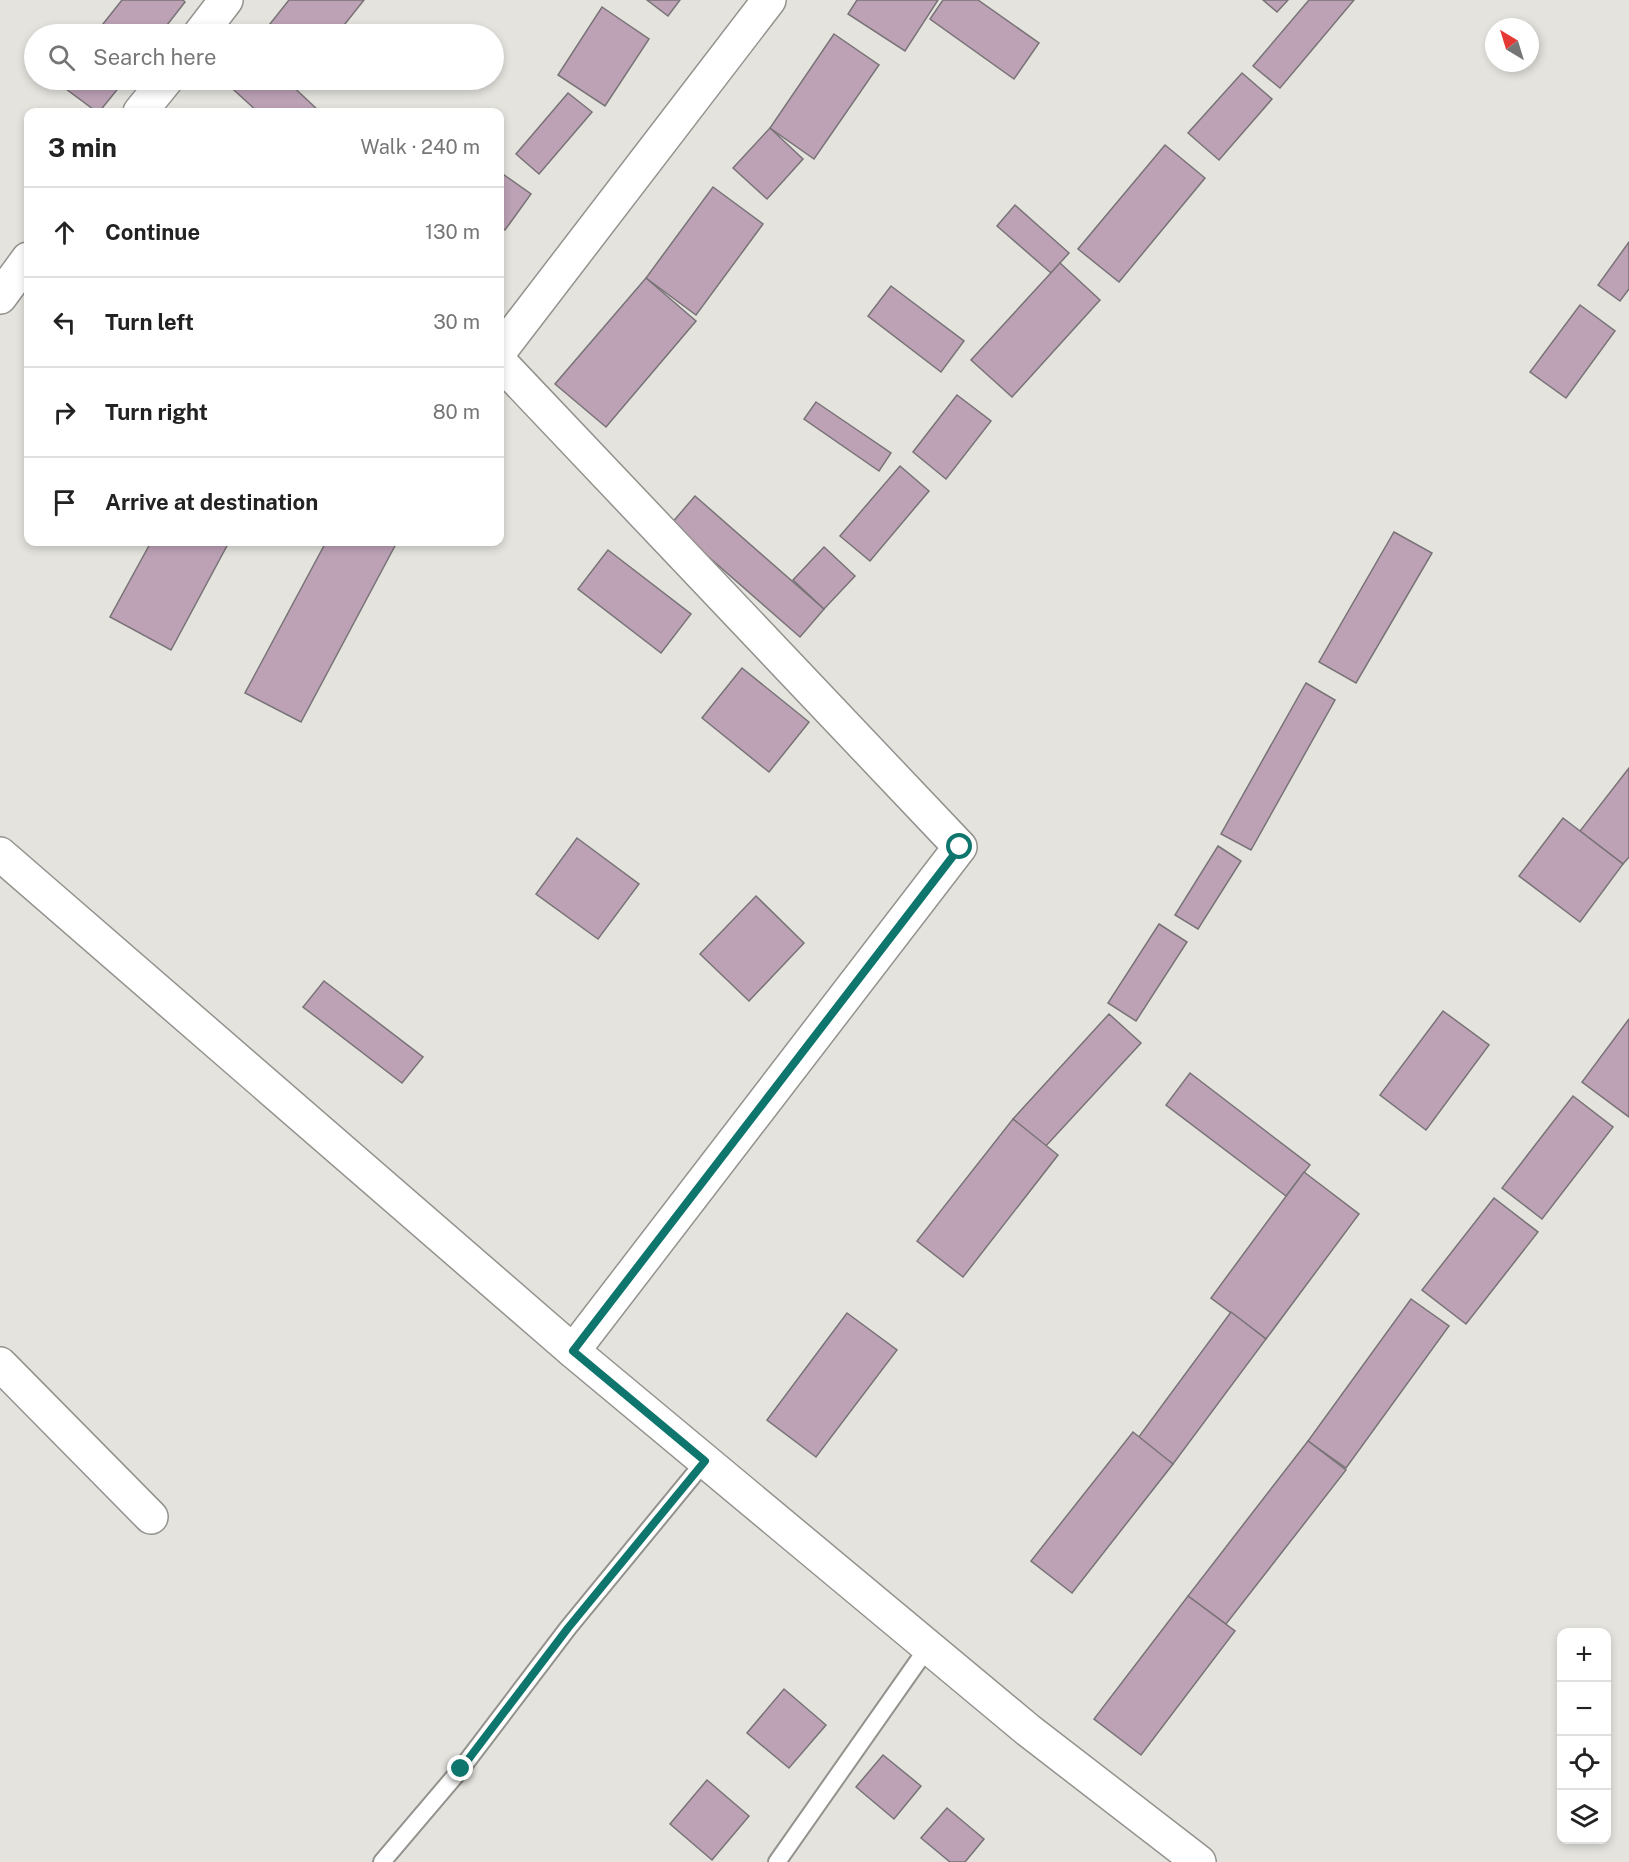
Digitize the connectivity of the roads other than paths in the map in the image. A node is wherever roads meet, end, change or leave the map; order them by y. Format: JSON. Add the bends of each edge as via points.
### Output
{"nodes":[{"id":1,"x":226,"y":0,"type":"edge"},
{"id":2,"x":769,"y":0,"type":"edge"},
{"id":3,"x":208,"y":24,"type":"edge"},
{"id":4,"x":158,"y":90,"type":"edge"},
{"id":5,"x":144,"y":108,"type":"edge"},
{"id":6,"x":24,"y":265,"type":"edge"},
{"id":7,"x":0,"y":297,"type":"edge"},
{"id":8,"x":504,"y":346,"type":"edge"},
{"id":9,"x":504,"y":366,"type":"edge"},
{"id":10,"x":0,"y":854,"type":"edge"},
{"id":11,"x":573,"y":1351,"type":"junction"},
{"id":12,"x":0,"y":1364,"type":"edge"},
{"id":13,"x":705,"y":1461,"type":"junction"},
{"id":14,"x":152,"y":1517,"type":"dead end"},
{"id":15,"x":928,"y":1647,"type":"junction"},
{"id":16,"x":382,"y":1862,"type":"edge"},
{"id":17,"x":777,"y":1862,"type":"edge"},
{"id":18,"x":1199,"y":1862,"type":"edge"}],
"edges":[{"from":1,"to":3,"type":"street"},
{"from":2,"to":8,"type":"street"},
{"from":4,"to":5,"type":"street"},
{"from":6,"to":7,"type":"street"},
{"from":9,"to":11,"type":"street","via":[[960,847]]},
{"from":10,"to":11,"type":"street"},
{"from":11,"to":13,"type":"street"},
{"from":12,"to":14,"type":"street"},
{"from":13,"to":15,"type":"street"},
{"from":13,"to":16,"type":"lane","via":[[568,1628],[461,1769]]},
{"from":15,"to":17,"type":"lane"},
{"from":15,"to":18,"type":"street"}]}
